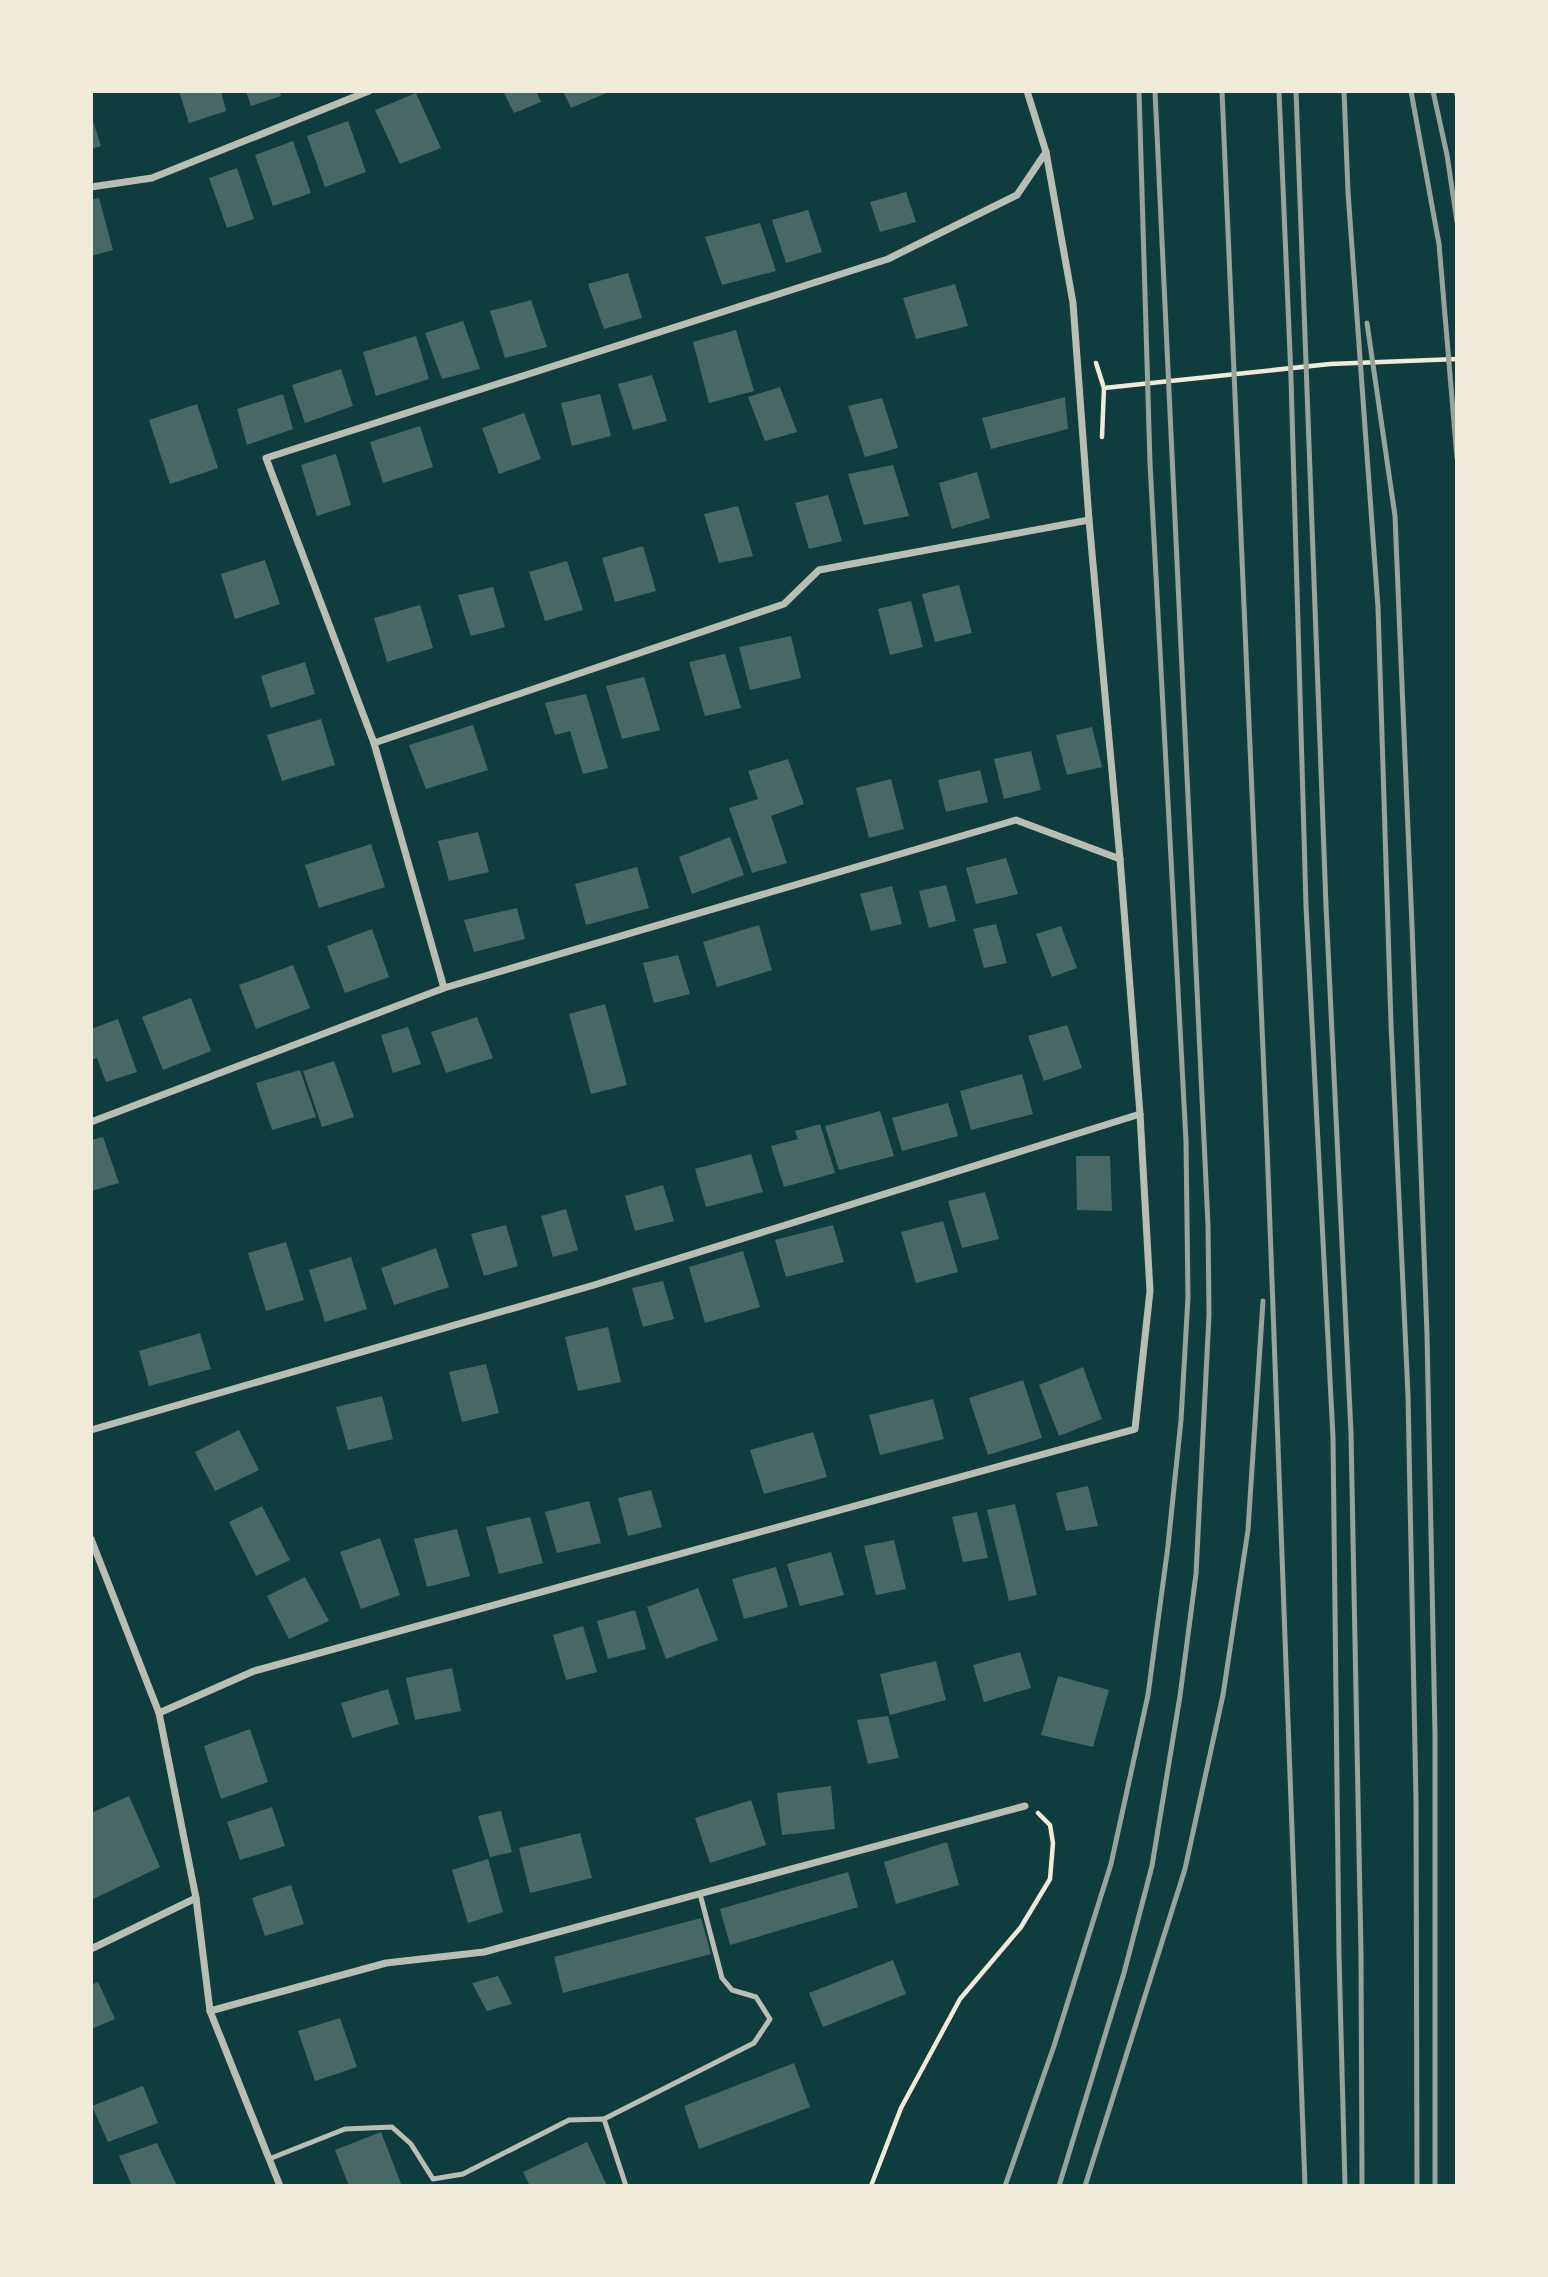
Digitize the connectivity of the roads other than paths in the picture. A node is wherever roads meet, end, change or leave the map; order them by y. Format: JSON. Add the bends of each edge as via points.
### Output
{"nodes":[{"id":1,"x":369,"y":91,"type":"edge"},
{"id":2,"x":1027,"y":91,"type":"edge"},
{"id":3,"x":1046,"y":152,"type":"junction"},
{"id":4,"x":91,"y":187,"type":"edge"},
{"id":5,"x":1089,"y":520,"type":"junction"},
{"id":6,"x":374,"y":743,"type":"junction"},
{"id":7,"x":1120,"y":859,"type":"junction"},
{"id":8,"x":444,"y":988,"type":"junction"},
{"id":9,"x":1140,"y":1114,"type":"junction"},
{"id":10,"x":91,"y":1122,"type":"edge"},
{"id":11,"x":91,"y":1430,"type":"edge"},
{"id":12,"x":91,"y":1539,"type":"edge"},
{"id":13,"x":159,"y":1713,"type":"junction"},
{"id":14,"x":1025,"y":1806,"type":"road end"},
{"id":15,"x":701,"y":1894,"type":"junction"},
{"id":16,"x":197,"y":1898,"type":"junction"},
{"id":17,"x":91,"y":1949,"type":"edge"},
{"id":18,"x":210,"y":2011,"type":"junction"},
{"id":19,"x":604,"y":2119,"type":"junction"},
{"id":20,"x":269,"y":2159,"type":"junction"},
{"id":21,"x":280,"y":2186,"type":"edge"},
{"id":22,"x":626,"y":2186,"type":"edge"}],
"edges":[{"from":1,"to":4,"type":"street","via":[[152,178]]},
{"from":2,"to":3,"type":"street"},
{"from":3,"to":5,"type":"street","via":[[1073,303]]},
{"from":3,"to":6,"type":"street","via":[[1017,195],[888,259],[266,458]]},
{"from":5,"to":6,"type":"street","via":[[819,570],[784,604]]},
{"from":5,"to":7,"type":"street"},
{"from":6,"to":8,"type":"street"},
{"from":7,"to":8,"type":"street","via":[[1016,820]]},
{"from":7,"to":9,"type":"street"},
{"from":8,"to":10,"type":"street"},
{"from":9,"to":11,"type":"street","via":[[594,1286]]},
{"from":9,"to":13,"type":"street","via":[[1150,1291],[1135,1429],[254,1671]]},
{"from":12,"to":13,"type":"street"},
{"from":13,"to":16,"type":"street"},
{"from":14,"to":15,"type":"street"},
{"from":15,"to":18,"type":"street","via":[[484,1952],[386,1963]]},
{"from":15,"to":19,"type":"lane","via":[[722,1978],[732,1990],[756,1997],[770,2019],[754,2043]]},
{"from":16,"to":17,"type":"street"},
{"from":16,"to":18,"type":"street"},
{"from":18,"to":20,"type":"street"},
{"from":19,"to":20,"type":"lane","via":[[569,2120],[463,2174],[433,2179],[411,2144],[392,2127],[345,2129]]},
{"from":19,"to":22,"type":"lane"},
{"from":20,"to":21,"type":"street"}]}
